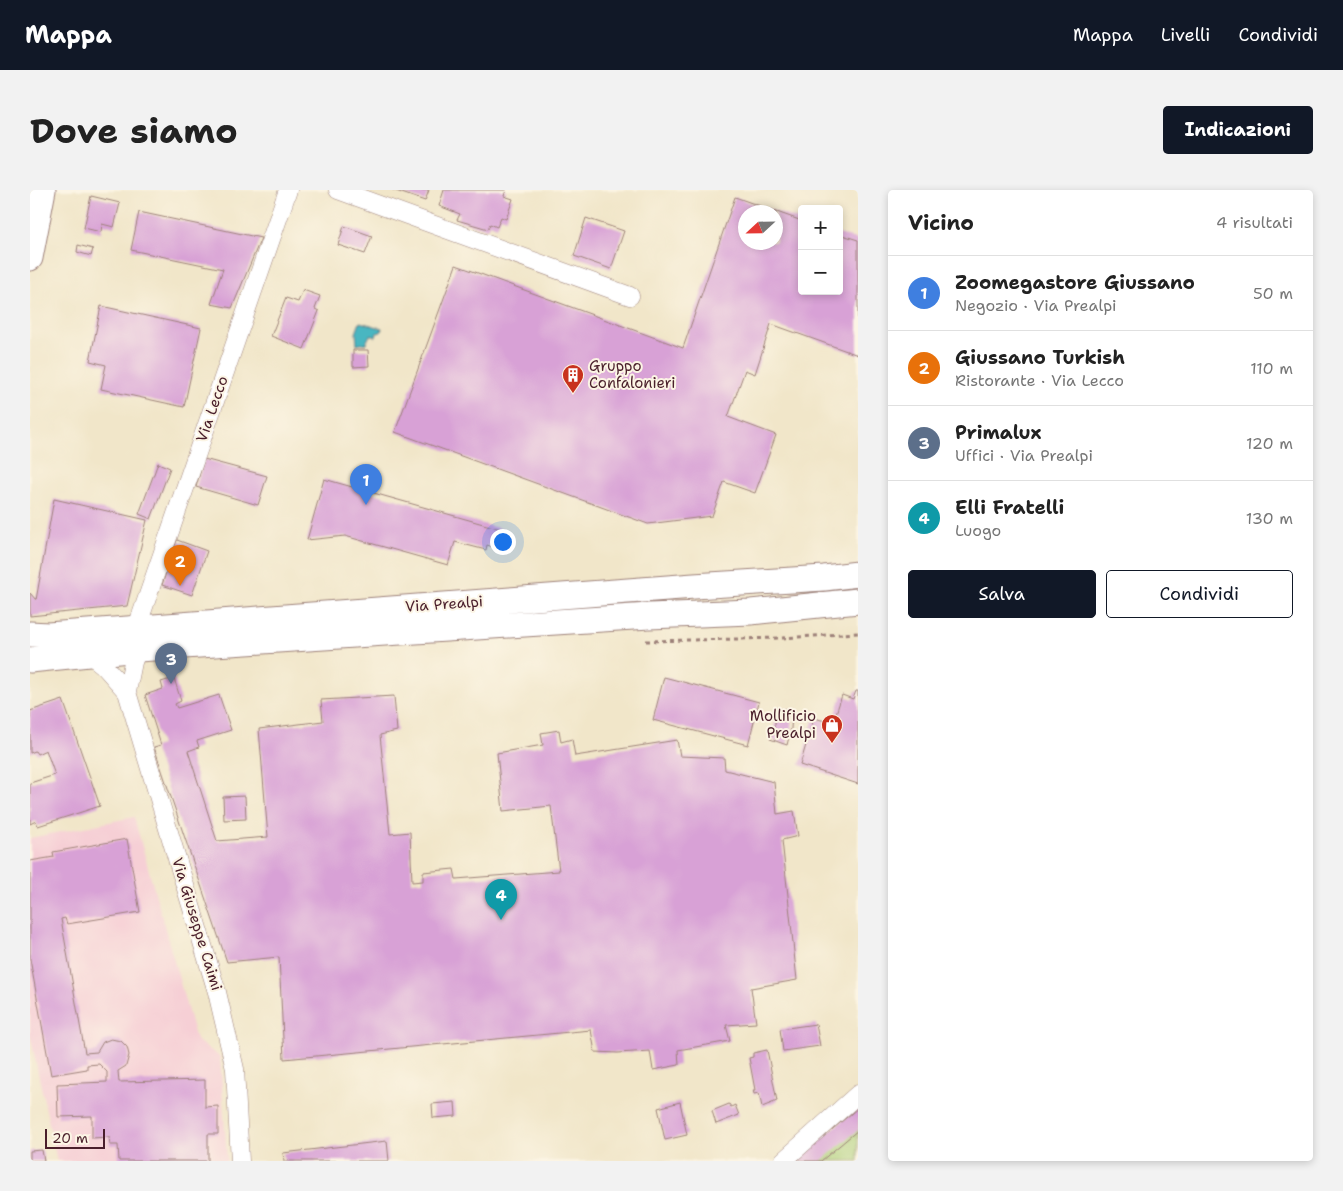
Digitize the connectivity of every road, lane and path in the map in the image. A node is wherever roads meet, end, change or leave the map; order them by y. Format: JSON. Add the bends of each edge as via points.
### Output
{"nodes":[{"id":1,"x":43,"y":190,"type":"edge"},
{"id":2,"x":288,"y":190,"type":"edge"},
{"id":3,"x":338,"y":190,"type":"edge"},
{"id":4,"x":30,"y":258,"type":"edge"},
{"id":5,"x":630,"y":296,"type":"dead end"},
{"id":6,"x":858,"y":574,"type":"edge"},
{"id":7,"x":858,"y":601,"type":"edge"},
{"id":8,"x":30,"y":634,"type":"edge"},
{"id":9,"x":137,"y":638,"type":"junction"},
{"id":10,"x":88,"y":653,"type":"junction"},
{"id":11,"x":30,"y":660,"type":"edge"},
{"id":12,"x":127,"y":692,"type":"junction"},
{"id":13,"x":858,"y":1094,"type":"edge"},
{"id":14,"x":240,"y":1161,"type":"edge"},
{"id":15,"x":784,"y":1161,"type":"edge"}],
"edges":[{"from":1,"to":4,"type":"main road"},
{"from":2,"to":9,"type":"street","name":"Via Lecco"},
{"from":3,"to":5,"type":"street"},
{"from":6,"to":9,"type":"main road","name":"Via Prealpi","via":[[694,586]]},
{"from":7,"to":9,"type":"main road","name":"Via Prealpi","via":[[751,612]]},
{"from":8,"to":9,"type":"main road","name":"Via Prealpi"},
{"from":9,"to":10,"type":"main road","name":"Via Prealpi"},
{"from":9,"to":12,"type":"street","name":"Via Lecco"},
{"from":10,"to":11,"type":"main road","name":"Via Prealpi"},
{"from":10,"to":12,"type":"street"},
{"from":12,"to":14,"type":"street","name":"Via Giuseppe Caimi","via":[[217,992],[235,1069]]},
{"from":13,"to":15,"type":"street"}]}
